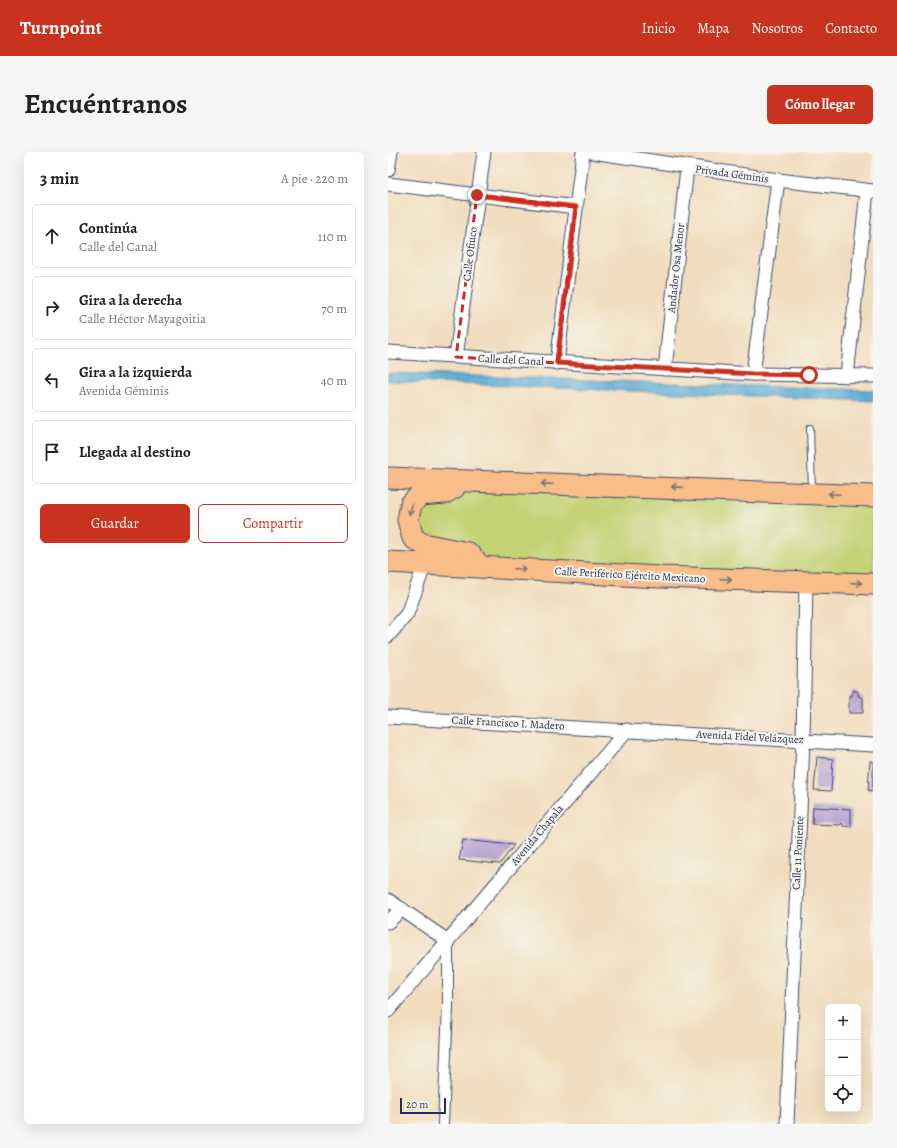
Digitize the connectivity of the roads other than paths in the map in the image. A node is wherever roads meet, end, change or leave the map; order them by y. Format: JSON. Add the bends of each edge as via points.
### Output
{"nodes":[{"id":1,"x":390,"y":152,"type":"edge"},
{"id":2,"x":484,"y":152,"type":"edge"},
{"id":3,"x":583,"y":152,"type":"edge"},
{"id":4,"x":592,"y":152,"type":"edge"},
{"id":5,"x":687,"y":168,"type":"junction"},
{"id":6,"x":388,"y":170,"type":"edge"},
{"id":7,"x":778,"y":180,"type":"junction"},
{"id":8,"x":388,"y":184,"type":"edge"},
{"id":9,"x":870,"y":191,"type":"edge"},
{"id":10,"x":477,"y":195,"type":"junction"},
{"id":11,"x":576,"y":207,"type":"junction"},
{"id":12,"x":388,"y":352,"type":"edge"},
{"id":13,"x":456,"y":357,"type":"junction"},
{"id":14,"x":557,"y":363,"type":"junction"},
{"id":15,"x":665,"y":369,"type":"junction"},
{"id":16,"x":753,"y":374,"type":"junction"},
{"id":17,"x":847,"y":376,"type":"junction"},
{"id":18,"x":873,"y":376,"type":"edge"},
{"id":19,"x":810,"y":428,"type":"dead end"},
{"id":20,"x":388,"y":478,"type":"edge"},
{"id":21,"x":467,"y":482,"type":"junction"},
{"id":22,"x":812,"y":493,"type":"junction"},
{"id":23,"x":873,"y":496,"type":"edge"},
{"id":24,"x":388,"y":562,"type":"edge"},
{"id":25,"x":425,"y":564,"type":"junction"},
{"id":26,"x":481,"y":567,"type":"junction"},
{"id":27,"x":806,"y":581,"type":"junction"},
{"id":28,"x":873,"y":584,"type":"edge"},
{"id":29,"x":388,"y":636,"type":"edge"},
{"id":30,"x":388,"y":717,"type":"edge"},
{"id":31,"x":627,"y":730,"type":"junction"},
{"id":32,"x":803,"y":740,"type":"junction"},
{"id":33,"x":873,"y":745,"type":"edge"},
{"id":34,"x":388,"y":900,"type":"edge"},
{"id":35,"x":402,"y":909,"type":"junction"},
{"id":36,"x":388,"y":922,"type":"edge"},
{"id":37,"x":448,"y":941,"type":"junction"},
{"id":38,"x":388,"y":1011,"type":"edge"},
{"id":39,"x":443,"y":1124,"type":"edge"},
{"id":40,"x":787,"y":1124,"type":"edge"}],
"edges":[{"from":1,"to":6,"type":"street"},
{"from":2,"to":10,"type":"street","name":"Calle Ofiuco"},
{"from":3,"to":11,"type":"street"},
{"from":4,"to":5,"type":"street","name":"Privada Géminis"},
{"from":5,"to":7,"type":"street","name":"Privada Géminis"},
{"from":5,"to":15,"type":"street","name":"Andador Osa Menor"},
{"from":7,"to":9,"type":"street","name":"Privada Géminis"},
{"from":7,"to":16,"type":"street"},
{"from":8,"to":10,"type":"street"},
{"from":9,"to":17,"type":"street"},
{"from":10,"to":11,"type":"street"},
{"from":10,"to":13,"type":"street","name":"Calle Ofiuco"},
{"from":11,"to":14,"type":"street"},
{"from":12,"to":13,"type":"street","name":"Calle del Canal"},
{"from":13,"to":14,"type":"street","name":"Calle del Canal"},
{"from":14,"to":15,"type":"street","name":"Calle del Canal"},
{"from":15,"to":16,"type":"street","name":"Calle del Canal"},
{"from":16,"to":17,"type":"street","name":"Calle del Canal"},
{"from":17,"to":18,"type":"street","name":"Calle del Canal"},
{"from":19,"to":22,"type":"lane"},
{"from":20,"to":21,"type":"highway"},
{"from":22,"to":21,"type":"highway","one_way":true},
{"from":21,"to":26,"type":"highway","one_way":true,"via":[[445,493],[420,495],[411,504],[408,520],[413,538],[423,544],[468,553]]},
{"from":23,"to":22,"type":"highway","one_way":true},
{"from":24,"to":25,"type":"highway","name":"Calle Periférico Ejército Mexicano"},
{"from":25,"to":26,"type":"highway","name":"Calle Periférico Ejército Mexicano"},
{"from":25,"to":29,"type":"street","via":[[407,614]]},
{"from":26,"to":27,"type":"highway","name":"Calle Periférico Ejército Mexicano","one_way":true,"via":[[659,577]]},
{"from":27,"to":28,"type":"highway","name":"Calle Periférico Ejército Mexicano","one_way":true},
{"from":27,"to":32,"type":"street","name":"Calle 11 Poniente"},
{"from":30,"to":31,"type":"street","name":"Calle Francisco I. Madero"},
{"from":31,"to":32,"type":"street","name":"Avenida Fidel Velázquez"},
{"from":31,"to":37,"type":"street","name":"Avenida Chapala"},
{"from":32,"to":33,"type":"street","name":"Avenida Fidel Velázquez"},
{"from":32,"to":40,"type":"street","name":"Calle 11 Poniente"},
{"from":34,"to":35,"type":"street"},
{"from":35,"to":36,"type":"street"},
{"from":35,"to":37,"type":"street"},
{"from":37,"to":38,"type":"street","name":"Avenida Chapala"},
{"from":37,"to":39,"type":"street"}]}
